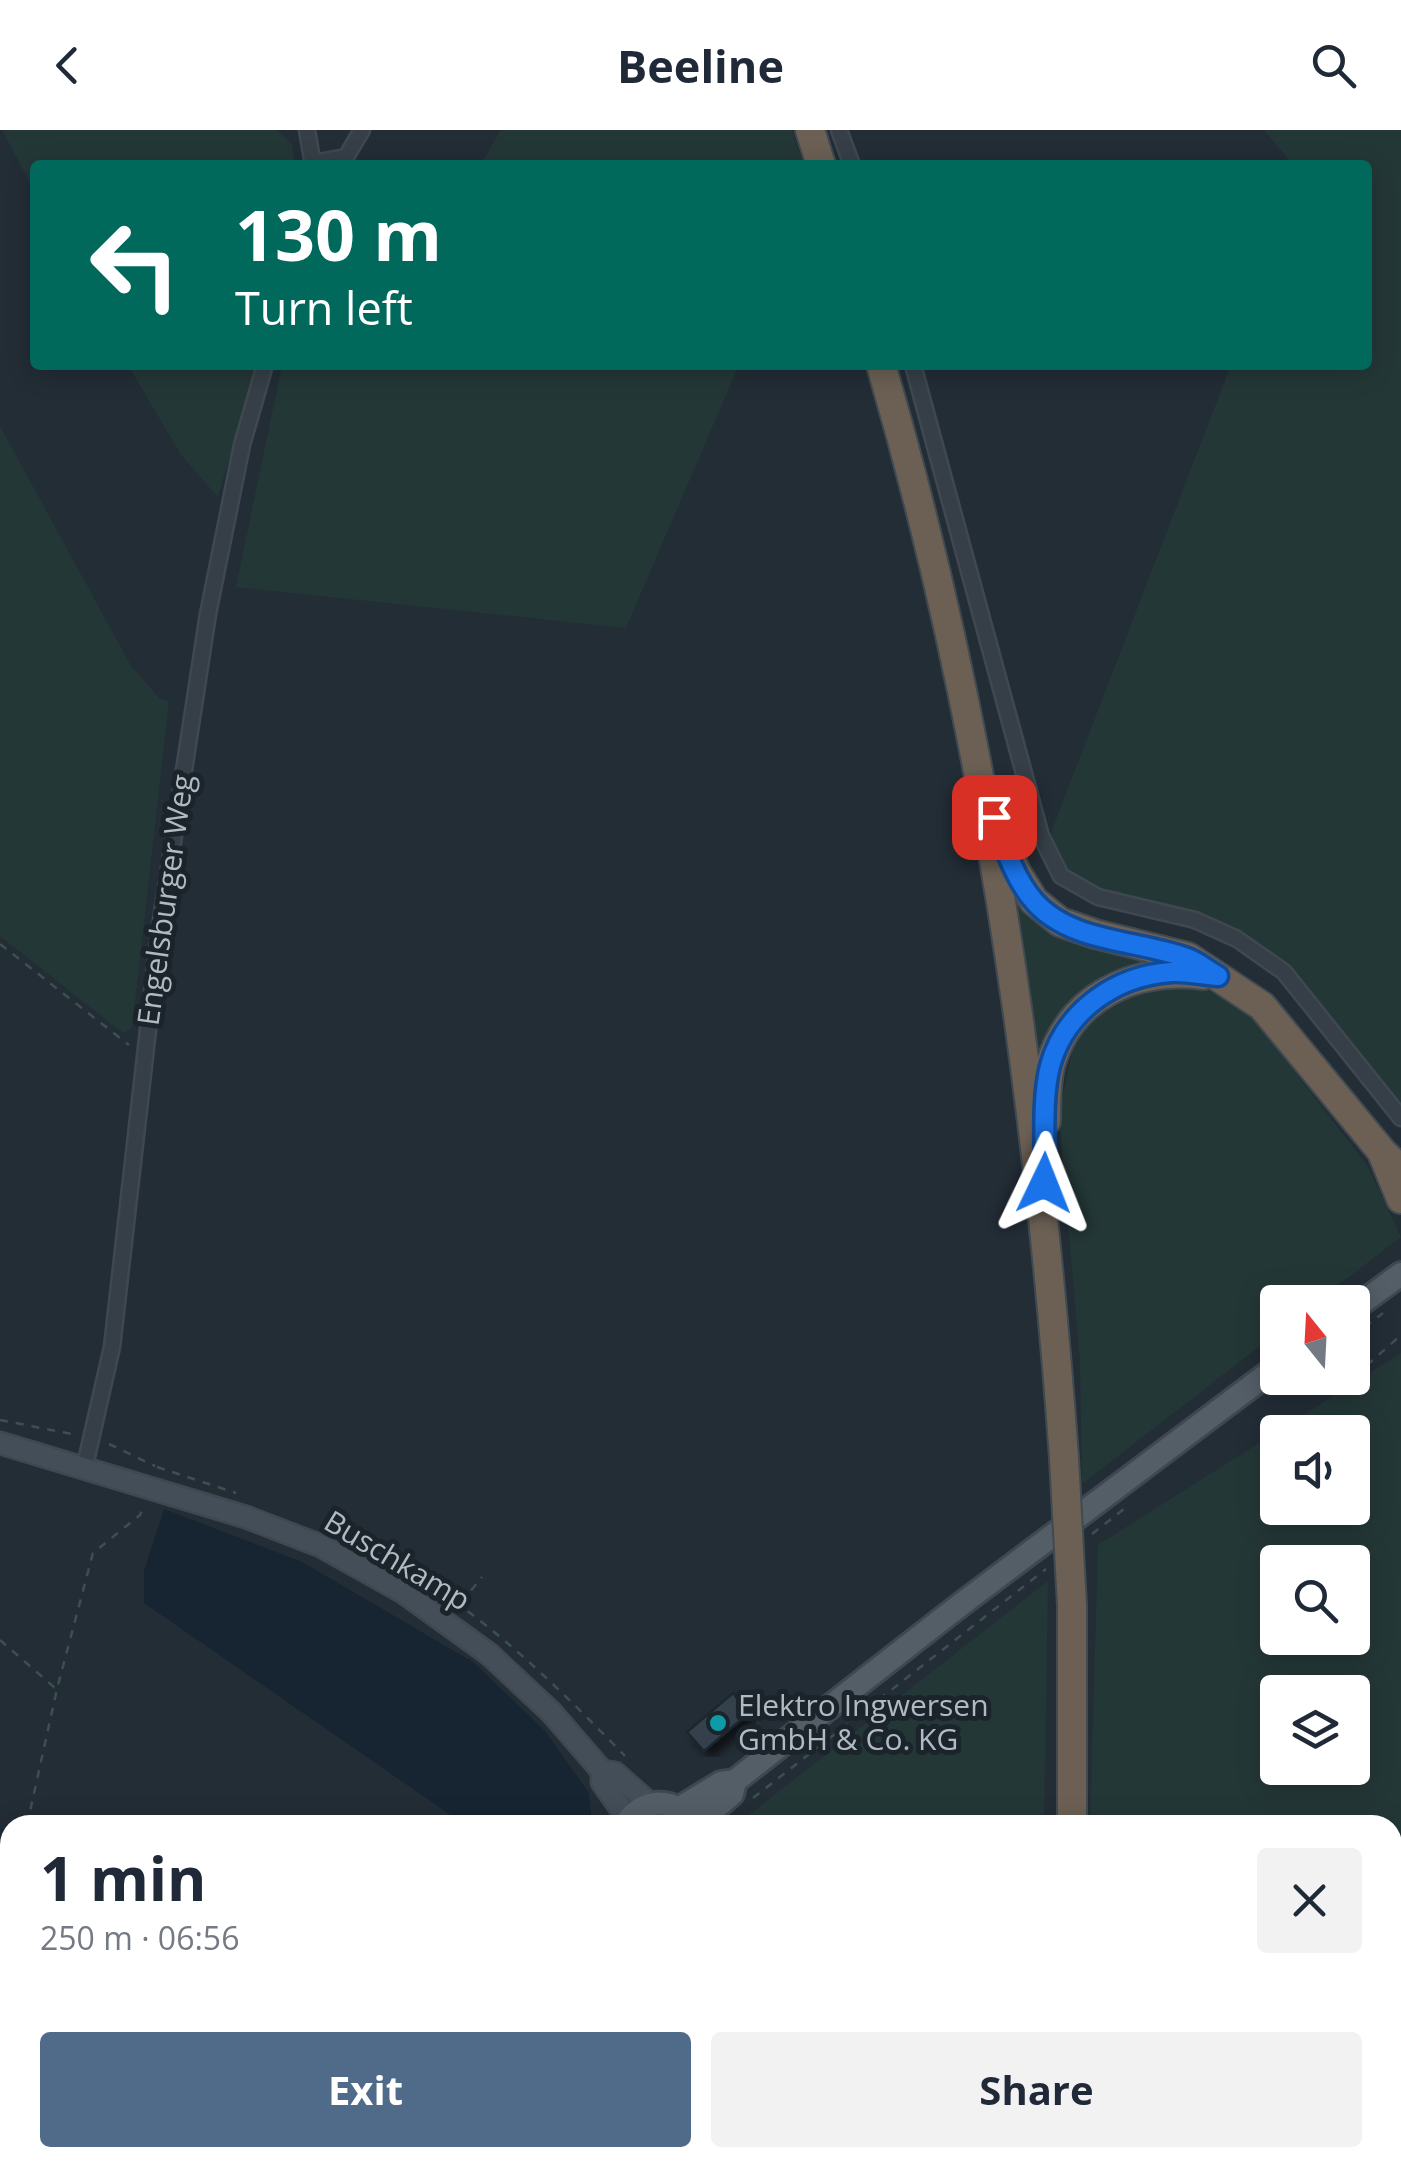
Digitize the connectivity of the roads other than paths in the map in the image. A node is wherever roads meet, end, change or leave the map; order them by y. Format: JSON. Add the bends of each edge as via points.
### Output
{"nodes":[{"id":1,"x":307,"y":130,"type":"edge"},
{"id":2,"x":362,"y":130,"type":"edge"},
{"id":3,"x":810,"y":130,"type":"edge"},
{"id":4,"x":839,"y":130,"type":"edge"},
{"id":5,"x":312,"y":160,"type":"edge"},
{"id":6,"x":332,"y":160,"type":"edge"},
{"id":7,"x":820,"y":160,"type":"edge"},
{"id":8,"x":850,"y":160,"type":"edge"},
{"id":9,"x":264,"y":370,"type":"edge"},
{"id":10,"x":882,"y":370,"type":"edge"},
{"id":11,"x":914,"y":370,"type":"edge"},
{"id":12,"x":974,"y":758,"type":"junction"},
{"id":13,"x":1218,"y":976,"type":"junction"},
{"id":14,"x":1401,"y":1118,"type":"edge"},
{"id":15,"x":1392,"y":1162,"type":"edge"},
{"id":16,"x":1401,"y":1198,"type":"edge"},
{"id":17,"x":1044,"y":1208,"type":"junction"},
{"id":18,"x":1401,"y":1274,"type":"edge"},
{"id":19,"x":1370,"y":1297,"type":"edge"},
{"id":20,"x":1260,"y":1379,"type":"edge"},
{"id":21,"x":0,"y":1443,"type":"edge"},
{"id":22,"x":84,"y":1470,"type":"junction"},
{"id":23,"x":602,"y":1771,"type":"junction"},
{"id":24,"x":650,"y":1804,"type":"junction"},
{"id":25,"x":622,"y":1815,"type":"edge"},
{"id":26,"x":634,"y":1815,"type":"edge"},
{"id":27,"x":685,"y":1815,"type":"edge"},
{"id":28,"x":698,"y":1815,"type":"edge"},
{"id":29,"x":1072,"y":1815,"type":"edge"}],
"edges":[{"from":1,"to":5,"type":"street"},
{"from":2,"to":6,"type":"street","via":[[346,157]]},
{"from":3,"to":7,"type":"highway"},
{"from":4,"to":8,"type":"street"},
{"from":9,"to":22,"type":"street","name":"Engelsburger Weg","via":[[208,614],[144,1050],[112,1347]]},
{"from":10,"to":12,"type":"highway"},
{"from":11,"to":14,"type":"street","via":[[1041,836],[1062,876],[1098,896],[1195,920],[1284,972]]},
{"from":12,"to":13,"type":"highway","via":[[1005,846],[1034,901],[1060,922],[1188,958]]},
{"from":12,"to":17,"type":"highway","via":[[1023,1038]]},
{"from":13,"to":15,"type":"highway","via":[[1262,1006]]},
{"from":13,"to":17,"type":"highway","via":[[1174,972],[1132,978],[1089,1003],[1066,1030],[1050,1067]]},
{"from":15,"to":16,"type":"highway"},
{"from":17,"to":29,"type":"highway","bridge":true,"via":[[1072,1606]]},
{"from":18,"to":19,"type":"main road"},
{"from":20,"to":28,"type":"main road","via":[[955,1608],[735,1781],[732,1794]]},
{"from":21,"to":22,"type":"street","name":"Buschkamp"},
{"from":22,"to":23,"type":"street","name":"Buschkamp","via":[[246,1517],[321,1546],[402,1592],[514,1673]]},
{"from":23,"to":24,"type":"street","name":"Buschkamp","via":[[615,1773]]},
{"from":23,"to":25,"type":"street","name":"Buschkamp"},
{"from":24,"to":26,"type":"main road"},
{"from":24,"to":27,"type":"main road","via":[[670,1804]]}]}
